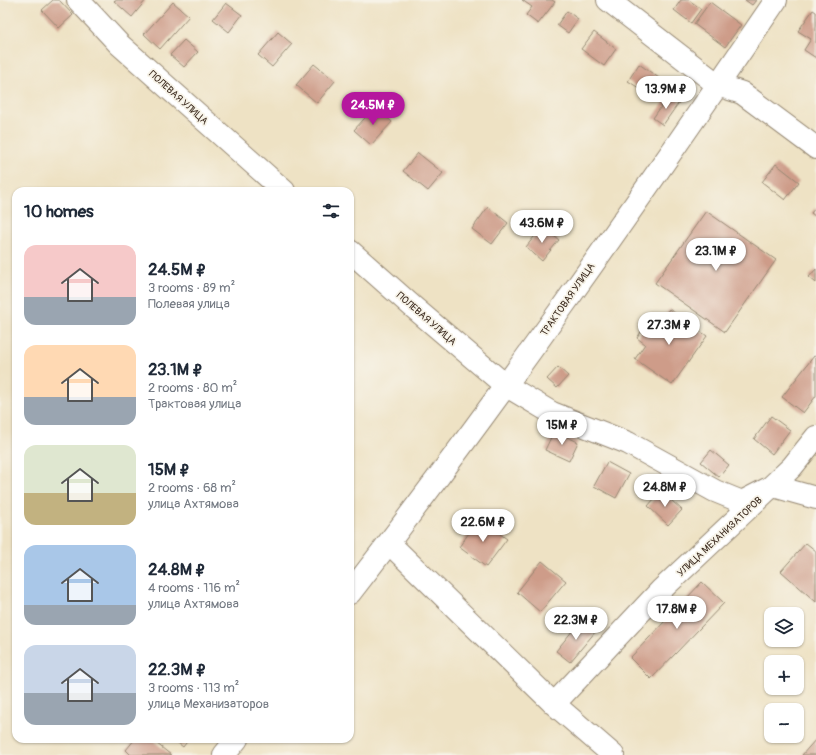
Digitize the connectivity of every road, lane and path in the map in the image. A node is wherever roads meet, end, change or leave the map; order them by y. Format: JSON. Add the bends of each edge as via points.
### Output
{"nodes":[{"id":1,"x":78,"y":0,"type":"edge"},
{"id":2,"x":608,"y":0,"type":"edge"},
{"id":3,"x":776,"y":0,"type":"edge"},
{"id":4,"x":718,"y":85,"type":"junction"},
{"id":5,"x":816,"y":148,"type":"edge"},
{"id":6,"x":280,"y":187,"type":"edge"},
{"id":7,"x":354,"y":254,"type":"edge"},
{"id":8,"x":505,"y":385,"type":"junction"},
{"id":9,"x":816,"y":437,"type":"edge"},
{"id":10,"x":773,"y":486,"type":"junction"},
{"id":11,"x":816,"y":498,"type":"edge"},
{"id":12,"x":389,"y":543,"type":"junction"},
{"id":13,"x":354,"y":588,"type":"edge"},
{"id":14,"x":554,"y":704,"type":"junction"},
{"id":15,"x":233,"y":743,"type":"edge"},
{"id":16,"x":224,"y":755,"type":"edge"},
{"id":17,"x":613,"y":755,"type":"edge"}],
"edges":[{"from":1,"to":6,"type":"street","name":"ПОЛЕВАЯ УЛИЦА","via":[[119,44]]},
{"from":2,"to":4,"type":"street"},
{"from":3,"to":4,"type":"street","name":"ТРАКТОВАЯ УЛИЦА"},
{"from":4,"to":5,"type":"street","via":[[742,93]]},
{"from":4,"to":8,"type":"street","name":"ТРАКТОВАЯ УЛИЦА"},
{"from":7,"to":8,"type":"street","name":"ПОЛЕВАЯ УЛИЦА"},
{"from":8,"to":10,"type":"street","name":"ПОЛЕВАЯ УЛИЦА","via":[[552,413],[628,443],[715,491],[742,502]]},
{"from":8,"to":12,"type":"street","name":"ТРАКТОВАЯ УЛИЦА"},
{"from":9,"to":10,"type":"street","name":"УЛИЦА МЕХАНИЗАТОРОВ"},
{"from":10,"to":11,"type":"street"},
{"from":10,"to":14,"type":"street","name":"УЛИЦА МЕХАНИЗАТОРОВ","via":[[661,590]]},
{"from":12,"to":13,"type":"street","name":"ТРАКТОВАЯ УЛИЦА"},
{"from":12,"to":14,"type":"street"},
{"from":14,"to":17,"type":"street"},
{"from":15,"to":16,"type":"street"}]}
